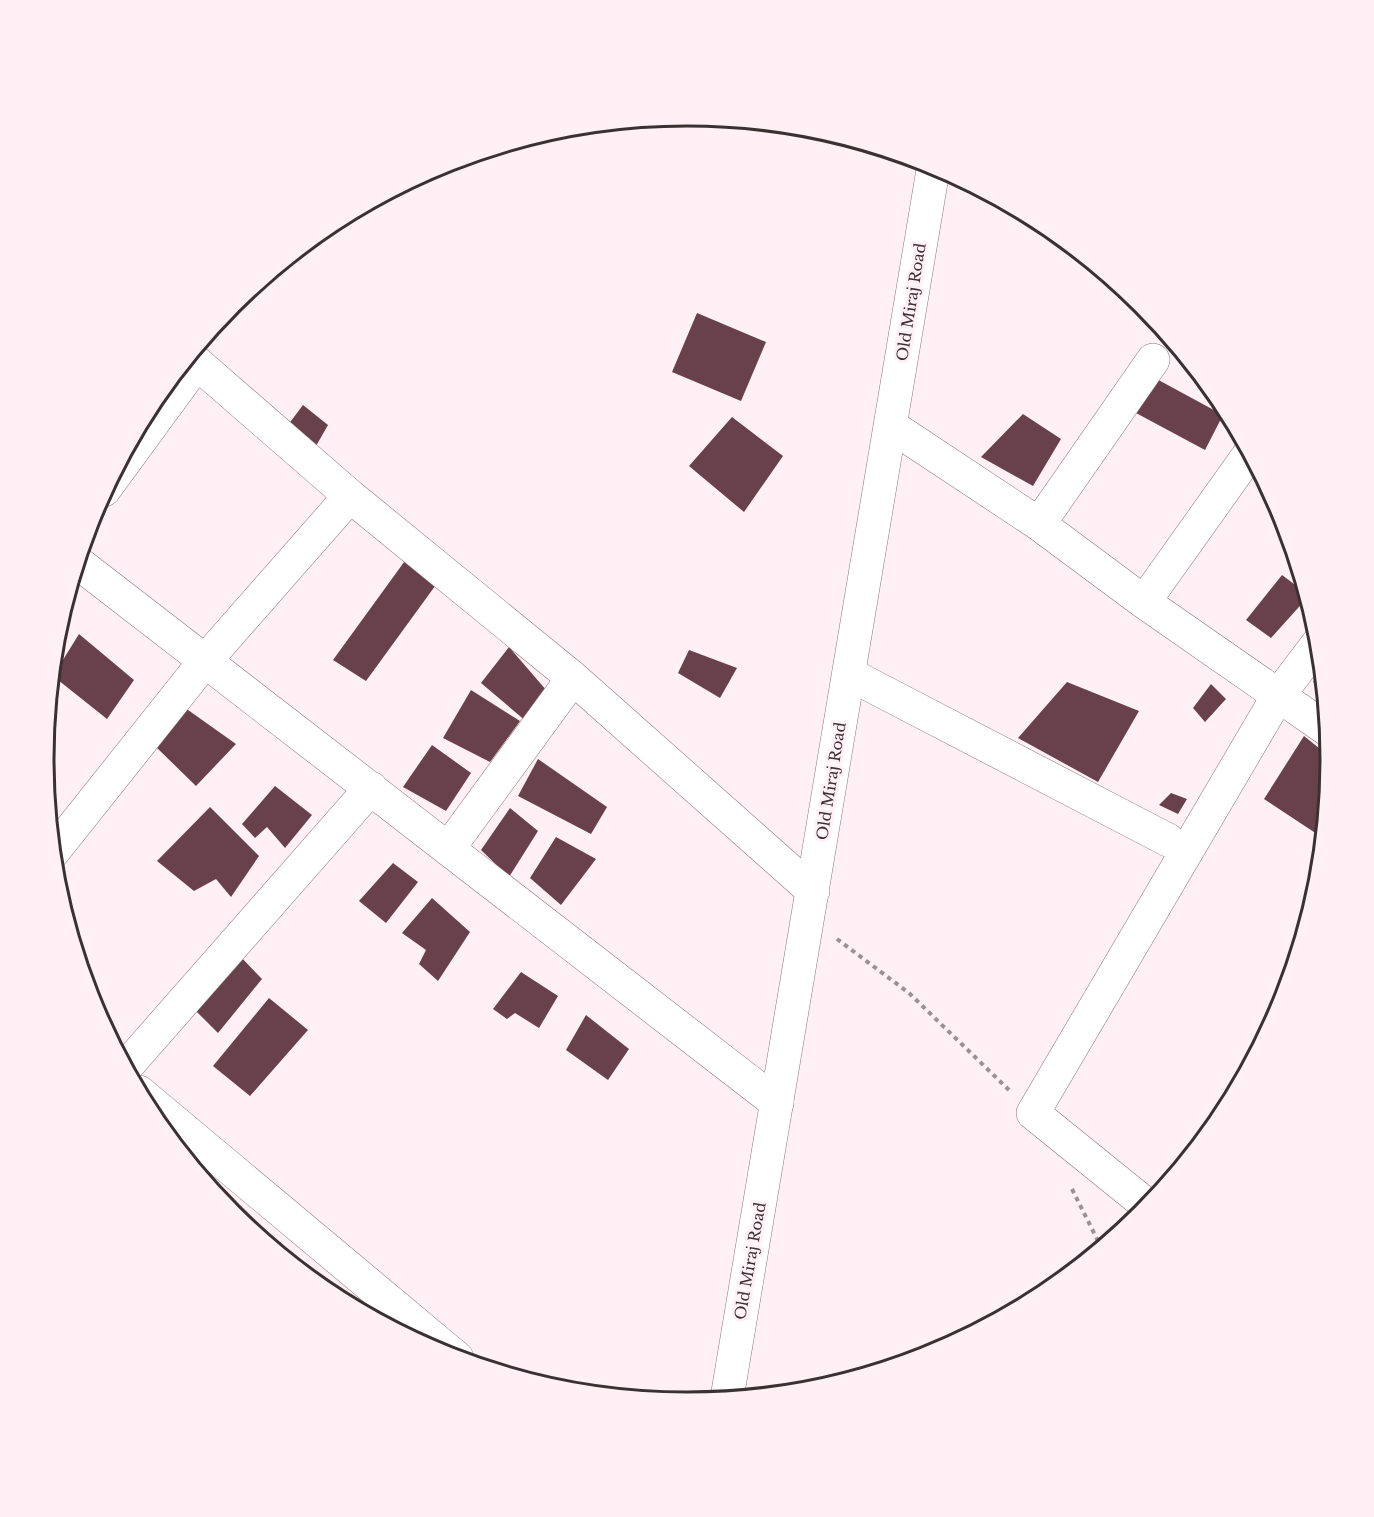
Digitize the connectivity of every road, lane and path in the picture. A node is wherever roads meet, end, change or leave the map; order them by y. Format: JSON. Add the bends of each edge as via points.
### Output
{"nodes":[{"id":1,"x":932,"y":175,"type":"edge"},
{"id":2,"x":1153,"y":360,"type":"dead end"},
{"id":3,"x":891,"y":426,"type":"junction"},
{"id":4,"x":139,"y":443,"type":"edge"},
{"id":5,"x":1245,"y":460,"type":"edge"},
{"id":6,"x":350,"y":496,"type":"junction"},
{"id":7,"x":1039,"y":524,"type":"junction"},
{"id":8,"x":84,"y":567,"type":"edge"},
{"id":9,"x":1144,"y":602,"type":"junction"},
{"id":10,"x":1311,"y":653,"type":"edge"},
{"id":11,"x":205,"y":661,"type":"junction"},
{"id":12,"x":849,"y":674,"type":"junction"},
{"id":13,"x":573,"y":678,"type":"junction"},
{"id":14,"x":1278,"y":696,"type":"junction"},
{"id":15,"x":1319,"y":724,"type":"edge"},
{"id":16,"x":371,"y":788,"type":"junction"},
{"id":17,"x":1168,"y":840,"type":"dead end"},
{"id":18,"x":59,"y":844,"type":"edge"},
{"id":19,"x":448,"y":849,"type":"junction"},
{"id":20,"x":811,"y":904,"type":"junction"},
{"id":21,"x":131,"y":1061,"type":"edge"},
{"id":22,"x":777,"y":1103,"type":"junction"},
{"id":23,"x":162,"y":1111,"type":"edge"},
{"id":24,"x":1033,"y":1113,"type":"junction"},
{"id":25,"x":1070,"y":1185,"type":"dead end"},
{"id":26,"x":1141,"y":1200,"type":"edge"},
{"id":27,"x":1097,"y":1240,"type":"edge"},
{"id":28,"x":432,"y":1337,"type":"edge"},
{"id":29,"x":728,"y":1390,"type":"edge"}],
"edges":[{"from":1,"to":3,"type":"street","name":"Old Miraj Road"},
{"from":2,"to":7,"type":"street"},
{"from":3,"to":7,"type":"street"},
{"from":3,"to":12,"type":"street","name":"Old Miraj Road"},
{"from":4,"to":6,"type":"street","via":[[197,363]]},
{"from":5,"to":9,"type":"street"},
{"from":6,"to":11,"type":"street"},
{"from":6,"to":13,"type":"street"},
{"from":7,"to":9,"type":"street"},
{"from":8,"to":11,"type":"street"},
{"from":9,"to":14,"type":"street"},
{"from":10,"to":14,"type":"street"},
{"from":11,"to":16,"type":"street"},
{"from":11,"to":18,"type":"street"},
{"from":12,"to":17,"type":"street"},
{"from":12,"to":20,"type":"street","name":"Old Miraj Road"},
{"from":13,"to":19,"type":"street"},
{"from":13,"to":20,"type":"street"},
{"from":14,"to":15,"type":"street"},
{"from":14,"to":24,"type":"street"},
{"from":16,"to":19,"type":"street"},
{"from":16,"to":21,"type":"street"},
{"from":19,"to":22,"type":"street"},
{"from":20,"to":22,"type":"street","name":"Old Miraj Road"},
{"from":20,"to":24,"type":"path"},
{"from":22,"to":29,"type":"street","name":"Old Miraj Road"},
{"from":23,"to":28,"type":"street"},
{"from":24,"to":26,"type":"street"},
{"from":25,"to":27,"type":"path"}]}
